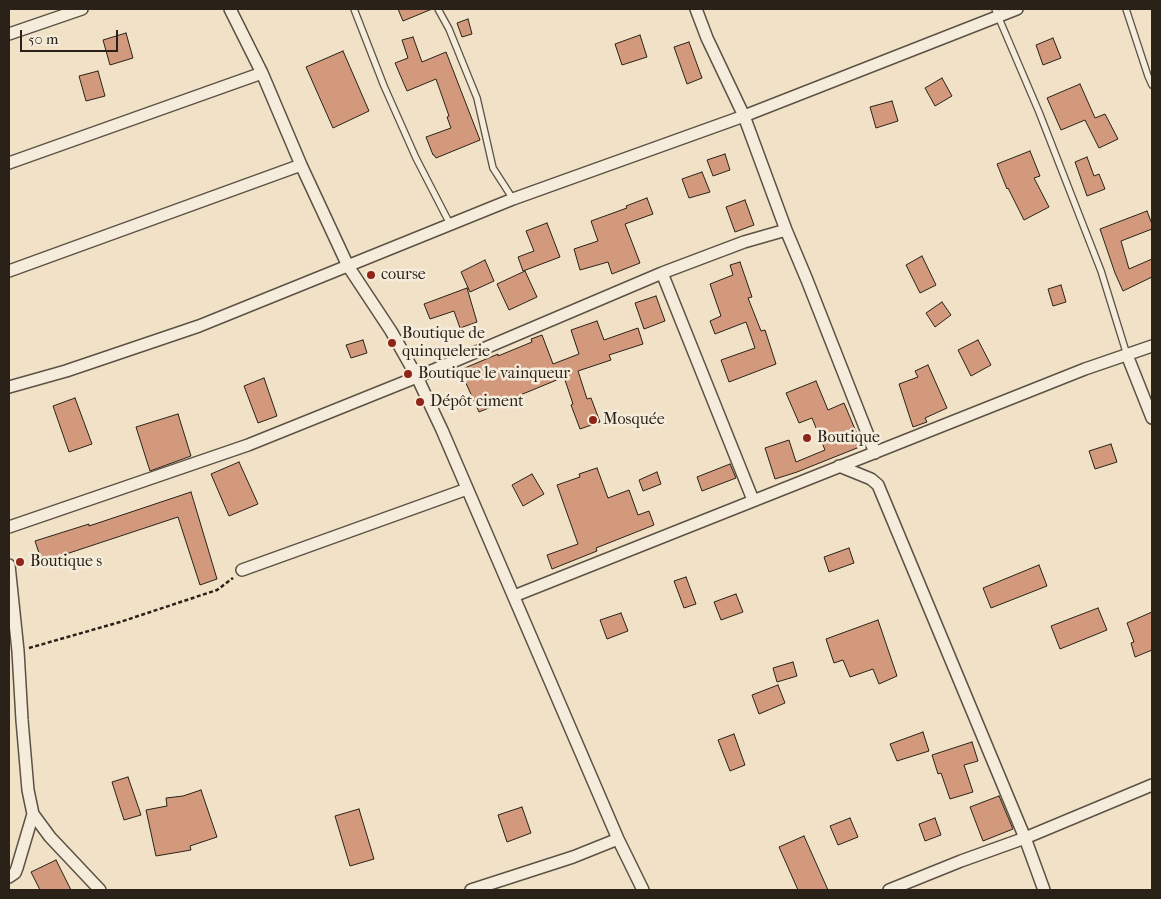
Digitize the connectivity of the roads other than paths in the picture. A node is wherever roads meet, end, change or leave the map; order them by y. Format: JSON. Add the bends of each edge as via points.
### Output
{"nodes":[{"id":1,"x":82,"y":9,"type":"edge"},
{"id":2,"x":230,"y":9,"type":"edge"},
{"id":3,"x":354,"y":9,"type":"edge"},
{"id":4,"x":438,"y":9,"type":"edge"},
{"id":5,"x":696,"y":9,"type":"edge"},
{"id":6,"x":1017,"y":9,"type":"edge"},
{"id":7,"x":1126,"y":9,"type":"edge"},
{"id":8,"x":996,"y":13,"type":"edge"},
{"id":9,"x":9,"y":34,"type":"edge"},
{"id":10,"x":262,"y":73,"type":"junction"},
{"id":11,"x":1152,"y":85,"type":"edge"},
{"id":12,"x":744,"y":116,"type":"junction"},
{"id":13,"x":9,"y":163,"type":"edge"},
{"id":14,"x":301,"y":165,"type":"junction"},
{"id":15,"x":513,"y":198,"type":"junction"},
{"id":16,"x":450,"y":224,"type":"junction"},
{"id":17,"x":786,"y":230,"type":"junction"},
{"id":18,"x":348,"y":266,"type":"junction"},
{"id":19,"x":9,"y":271,"type":"edge"},
{"id":20,"x":662,"y":273,"type":"junction"},
{"id":21,"x":1152,"y":346,"type":"edge"},
{"id":22,"x":1127,"y":355,"type":"junction"},
{"id":23,"x":417,"y":376,"type":"junction"},
{"id":24,"x":9,"y":388,"type":"edge"},
{"id":25,"x":1152,"y":418,"type":"edge"},
{"id":26,"x":874,"y":453,"type":"junction"},
{"id":27,"x":840,"y":466,"type":"junction"},
{"id":28,"x":466,"y":489,"type":"junction"},
{"id":29,"x":753,"y":500,"type":"junction"},
{"id":30,"x":9,"y":527,"type":"edge"},
{"id":31,"x":9,"y":565,"type":"edge"},
{"id":32,"x":242,"y":570,"type":"road end"},
{"id":33,"x":514,"y":596,"type":"junction"},
{"id":34,"x":14,"y":654,"type":"edge"},
{"id":35,"x":1152,"y":785,"type":"edge"},
{"id":36,"x":33,"y":814,"type":"junction"},
{"id":37,"x":1025,"y":838,"type":"junction"},
{"id":38,"x":618,"y":839,"type":"junction"},
{"id":39,"x":9,"y":877,"type":"edge"},
{"id":40,"x":908,"y":887,"type":"edge"},
{"id":41,"x":100,"y":890,"type":"edge"},
{"id":42,"x":471,"y":890,"type":"edge"},
{"id":43,"x":643,"y":890,"type":"edge"},
{"id":44,"x":889,"y":890,"type":"edge"},
{"id":45,"x":1044,"y":890,"type":"edge"}],
"edges":[{"from":1,"to":9,"type":"street"},
{"from":2,"to":10,"type":"street"},
{"from":3,"to":16,"type":"lane","via":[[404,131]]},
{"from":4,"to":15,"type":"lane","via":[[477,98],[493,168]]},
{"from":5,"to":12,"type":"street"},
{"from":6,"to":8,"type":"street"},
{"from":7,"to":11,"type":"lane"},
{"from":8,"to":12,"type":"street"},
{"from":8,"to":22,"type":"lane","via":[[1040,112],[1101,271]]},
{"from":10,"to":13,"type":"street"},
{"from":10,"to":14,"type":"street"},
{"from":12,"to":15,"type":"street"},
{"from":12,"to":17,"type":"street"},
{"from":14,"to":18,"type":"street"},
{"from":14,"to":19,"type":"street"},
{"from":15,"to":16,"type":"street"},
{"from":16,"to":18,"type":"street"},
{"from":17,"to":20,"type":"street"},
{"from":17,"to":26,"type":"street"},
{"from":18,"to":23,"type":"street"},
{"from":18,"to":24,"type":"street","via":[[199,326]]},
{"from":20,"to":23,"type":"street"},
{"from":20,"to":29,"type":"street"},
{"from":21,"to":22,"type":"street"},
{"from":22,"to":25,"type":"street"},
{"from":22,"to":26,"type":"street"},
{"from":23,"to":28,"type":"street"},
{"from":23,"to":30,"type":"street","via":[[248,445]]},
{"from":26,"to":27,"type":"street"},
{"from":27,"to":29,"type":"street"},
{"from":27,"to":37,"type":"street","via":[[878,485]]},
{"from":28,"to":32,"type":"street"},
{"from":28,"to":33,"type":"street"},
{"from":29,"to":33,"type":"street"},
{"from":31,"to":34,"type":"street"},
{"from":33,"to":38,"type":"street"},
{"from":34,"to":36,"type":"street"},
{"from":35,"to":37,"type":"street"},
{"from":36,"to":39,"type":"street","via":[[18,868]]},
{"from":36,"to":41,"type":"street"},
{"from":37,"to":40,"type":"street","via":[[960,861]]},
{"from":37,"to":45,"type":"street"},
{"from":38,"to":42,"type":"street","via":[[574,857]]},
{"from":38,"to":43,"type":"street"},
{"from":40,"to":44,"type":"street"}]}
